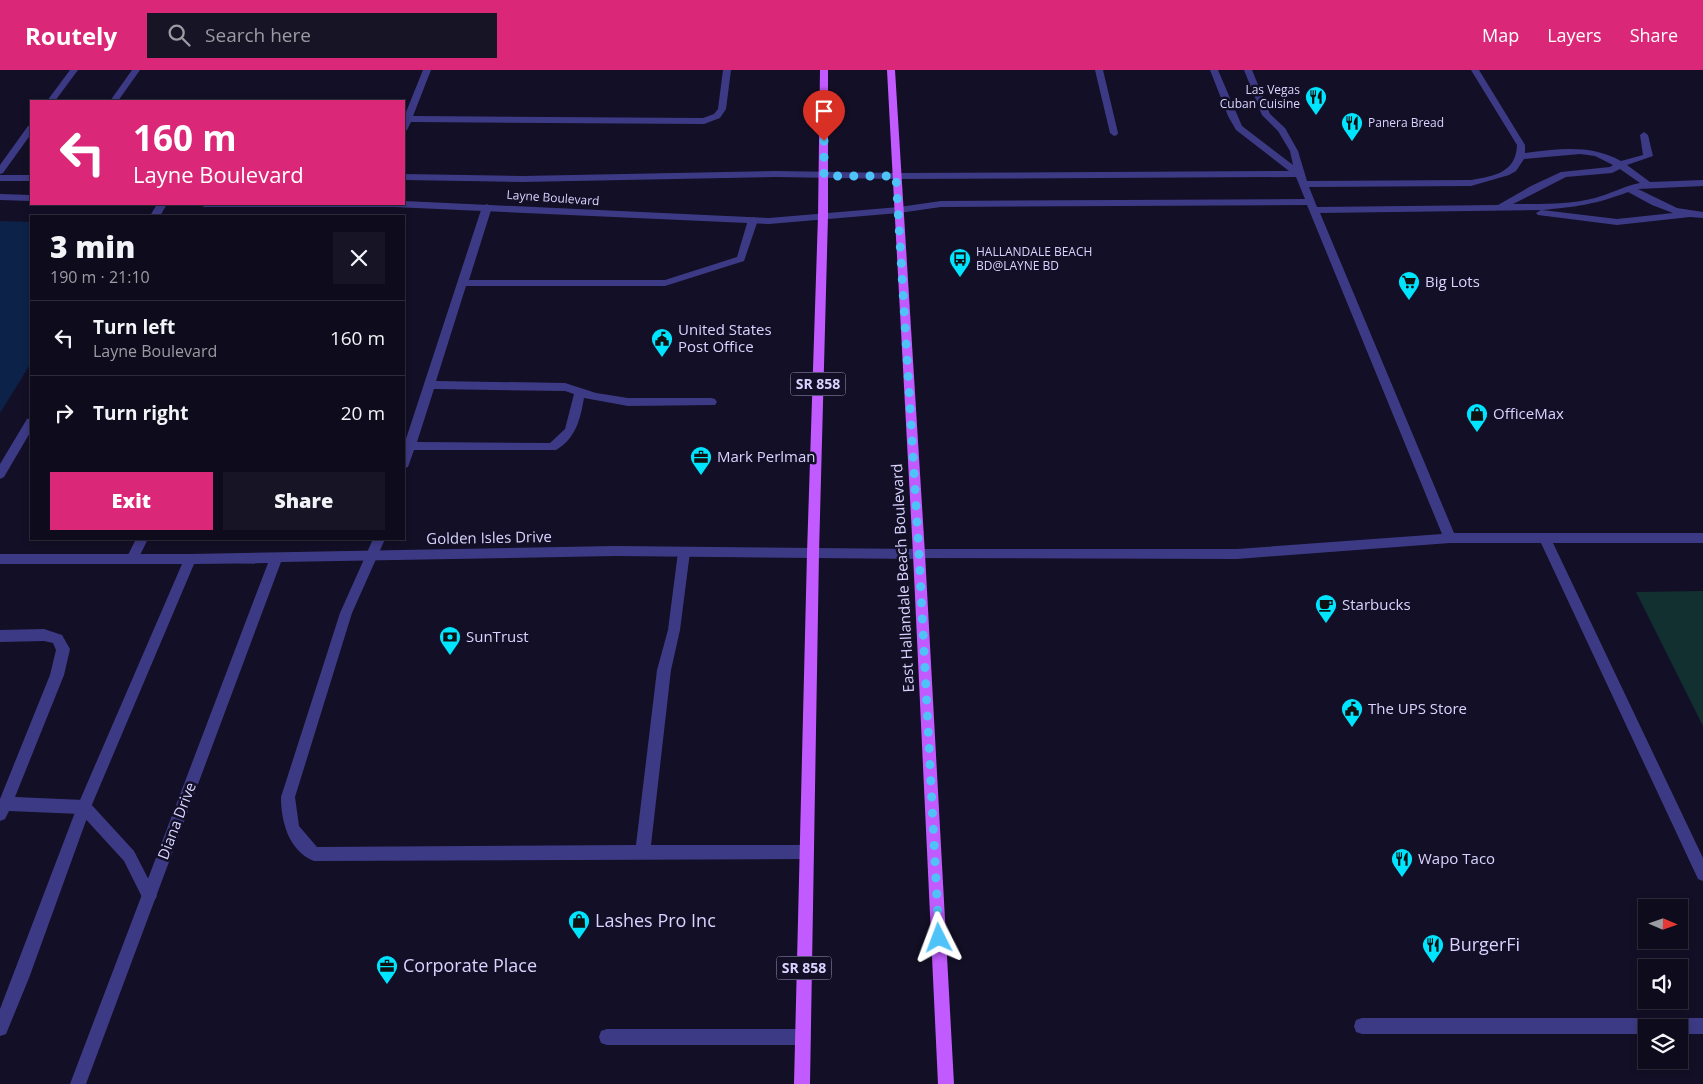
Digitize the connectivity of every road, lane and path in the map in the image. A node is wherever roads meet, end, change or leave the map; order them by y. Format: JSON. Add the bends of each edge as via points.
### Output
{"nodes":[{"id":1,"x":74,"y":70,"type":"edge"},
{"id":2,"x":136,"y":70,"type":"edge"},
{"id":3,"x":427,"y":70,"type":"edge"},
{"id":4,"x":727,"y":70,"type":"edge"},
{"id":5,"x":824,"y":70,"type":"edge"},
{"id":6,"x":891,"y":70,"type":"edge"},
{"id":7,"x":1099,"y":70,"type":"edge"},
{"id":8,"x":1214,"y":70,"type":"edge"},
{"id":9,"x":1248,"y":70,"type":"edge"},
{"id":10,"x":1475,"y":70,"type":"edge"},
{"id":11,"x":52,"y":100,"type":"edge"},
{"id":12,"x":115,"y":100,"type":"edge"},
{"id":13,"x":405,"y":123,"type":"edge"},
{"id":14,"x":30,"y":129,"type":"edge"},
{"id":15,"x":1114,"y":133,"type":"dead end"},
{"id":16,"x":1644,"y":135,"type":"dead end"},
{"id":17,"x":1522,"y":156,"type":"junction"},
{"id":18,"x":1619,"y":165,"type":"junction"},
{"id":19,"x":0,"y":171,"type":"edge"},
{"id":20,"x":824,"y":176,"type":"junction"},
{"id":21,"x":896,"y":176,"type":"junction"},
{"id":22,"x":0,"y":178,"type":"edge"},
{"id":23,"x":30,"y":178,"type":"edge"},
{"id":24,"x":405,"y":178,"type":"edge"},
{"id":25,"x":1301,"y":179,"type":"junction"},
{"id":26,"x":1703,"y":183,"type":"edge"},
{"id":27,"x":1648,"y":185,"type":"junction"},
{"id":28,"x":1629,"y":188,"type":"junction"},
{"id":29,"x":0,"y":198,"type":"edge"},
{"id":30,"x":30,"y":198,"type":"edge"},
{"id":31,"x":405,"y":204,"type":"edge"},
{"id":32,"x":1312,"y":206,"type":"junction"},
{"id":33,"x":487,"y":207,"type":"junction"},
{"id":34,"x":1499,"y":208,"type":"junction"},
{"id":35,"x":899,"y":210,"type":"junction"},
{"id":36,"x":1689,"y":214,"type":"junction"},
{"id":37,"x":1703,"y":215,"type":"edge"},
{"id":38,"x":823,"y":216,"type":"junction"},
{"id":39,"x":753,"y":220,"type":"junction"},
{"id":40,"x":462,"y":283,"type":"junction"},
{"id":41,"x":429,"y":385,"type":"junction"},
{"id":42,"x":580,"y":392,"type":"junction"},
{"id":43,"x":711,"y":402,"type":"dead end"},
{"id":44,"x":30,"y":424,"type":"edge"},
{"id":45,"x":410,"y":446,"type":"junction"},
{"id":46,"x":405,"y":461,"type":"edge"},
{"id":47,"x":0,"y":474,"type":"edge"},
{"id":48,"x":1450,"y":538,"type":"junction"},
{"id":49,"x":1545,"y":538,"type":"junction"},
{"id":50,"x":1703,"y":538,"type":"edge"},
{"id":51,"x":142,"y":540,"type":"edge"},
{"id":52,"x":379,"y":540,"type":"edge"},
{"id":53,"x":684,"y":552,"type":"junction"},
{"id":54,"x":813,"y":552,"type":"junction"},
{"id":55,"x":919,"y":554,"type":"junction"},
{"id":56,"x":373,"y":556,"type":"junction"},
{"id":57,"x":276,"y":558,"type":"junction"},
{"id":58,"x":0,"y":559,"type":"edge"},
{"id":59,"x":132,"y":559,"type":"junction"},
{"id":60,"x":190,"y":559,"type":"junction"},
{"id":61,"x":0,"y":636,"type":"edge"},
{"id":62,"x":84,"y":807,"type":"junction"},
{"id":63,"x":2,"y":809,"type":"edge"},
{"id":64,"x":643,"y":852,"type":"junction"},
{"id":65,"x":807,"y":852,"type":"junction"},
{"id":66,"x":1703,"y":874,"type":"edge"},
{"id":67,"x":149,"y":896,"type":"junction"},
{"id":68,"x":1362,"y":1026,"type":"dead end"},
{"id":69,"x":1703,"y":1026,"type":"edge"},
{"id":70,"x":0,"y":1028,"type":"edge"},
{"id":71,"x":608,"y":1037,"type":"dead end"},
{"id":72,"x":803,"y":1037,"type":"junction"},
{"id":73,"x":78,"y":1084,"type":"edge"},
{"id":74,"x":802,"y":1084,"type":"edge"},
{"id":75,"x":946,"y":1084,"type":"edge"}],
"edges":[{"from":1,"to":11,"type":"street"},
{"from":2,"to":12,"type":"street"},
{"from":3,"to":13,"type":"street"},
{"from":4,"to":13,"type":"street","via":[[722,109],[717,116],[704,121]]},
{"from":5,"to":20,"type":"main road","number":"SR 858"},
{"from":6,"to":21,"type":"main road","name":"East Hallandale Beach Boulevard"},
{"from":7,"to":15,"type":"street"},
{"from":8,"to":25,"type":"street","via":[[1239,128]]},
{"from":9,"to":25,"type":"street","via":[[1266,115],[1282,130],[1294,151]]},
{"from":10,"to":17,"type":"street","via":[[1514,132]]},
{"from":14,"to":19,"type":"street"},
{"from":16,"to":18,"type":"street","via":[[1648,156]]},
{"from":17,"to":18,"type":"street","via":[[1570,152],[1597,154]]},
{"from":17,"to":25,"type":"street","name":"Layne Boulevard","via":[[1516,167],[1505,174],[1471,183]]},
{"from":18,"to":27,"type":"street"},
{"from":18,"to":34,"type":"street","via":[[1612,170],[1564,174]]},
{"from":20,"to":21,"type":"street","name":"Layne Boulevard"},
{"from":20,"to":24,"type":"street","name":"Layne Boulevard"},
{"from":20,"to":38,"type":"main road","number":"SR 858"},
{"from":21,"to":25,"type":"street","name":"Layne Boulevard"},
{"from":21,"to":35,"type":"main road","name":"East Hallandale Beach Boulevard"},
{"from":22,"to":23,"type":"street"},
{"from":25,"to":32,"type":"street"},
{"from":26,"to":27,"type":"street"},
{"from":27,"to":28,"type":"street"},
{"from":28,"to":34,"type":"street","via":[[1580,204]]},
{"from":28,"to":36,"type":"street","via":[[1661,206]]},
{"from":29,"to":30,"type":"street"},
{"from":31,"to":33,"type":"street","name":"Layne Boulevard"},
{"from":32,"to":34,"type":"street","name":"Layne Boulevard"},
{"from":32,"to":35,"type":"street","name":"Layne Boulevard","via":[[941,204]]},
{"from":32,"to":48,"type":"street"},
{"from":33,"to":39,"type":"street","name":"Layne Boulevard"},
{"from":33,"to":40,"type":"street"},
{"from":34,"to":36,"type":"street","via":[[1617,222]]},
{"from":35,"to":38,"type":"street","name":"Layne Boulevard"},
{"from":35,"to":55,"type":"main road","name":"East Hallandale Beach Boulevard"},
{"from":36,"to":37,"type":"street"},
{"from":38,"to":39,"type":"street","name":"Layne Boulevard"},
{"from":38,"to":54,"type":"main road","number":"SR 858"},
{"from":39,"to":40,"type":"street","via":[[741,259],[665,283]]},
{"from":40,"to":41,"type":"street"},
{"from":41,"to":42,"type":"street","via":[[565,387]]},
{"from":41,"to":45,"type":"street"},
{"from":42,"to":43,"type":"street","via":[[615,402]]},
{"from":42,"to":45,"type":"street","via":[[570,430],[564,441],[552,447]]},
{"from":44,"to":47,"type":"street"},
{"from":45,"to":46,"type":"street"},
{"from":48,"to":49,"type":"street","name":"Golden Isles Drive"},
{"from":48,"to":55,"type":"street","name":"Golden Isles Drive","via":[[1237,554]]},
{"from":49,"to":50,"type":"street","name":"Golden Isles Drive"},
{"from":49,"to":66,"type":"street"},
{"from":51,"to":59,"type":"street"},
{"from":52,"to":56,"type":"street"},
{"from":53,"to":54,"type":"street","name":"Golden Isles Drive"},
{"from":53,"to":56,"type":"street","name":"Golden Isles Drive"},
{"from":53,"to":64,"type":"street","via":[[674,630],[664,670]]},
{"from":54,"to":55,"type":"street","name":"Golden Isles Drive"},
{"from":54,"to":65,"type":"main road","number":"SR 858"},
{"from":55,"to":75,"type":"main road","name":"East Hallandale Beach Boulevard"},
{"from":56,"to":57,"type":"street","name":"Golden Isles Drive"},
{"from":56,"to":64,"type":"street","via":[[346,613],[288,797],[288,820],[297,839],[314,854]]},
{"from":57,"to":60,"type":"street","name":"Golden Isles Drive"},
{"from":57,"to":67,"type":"street","name":"Diana Drive"},
{"from":58,"to":59,"type":"street","name":"Golden Isles Drive"},
{"from":59,"to":60,"type":"street","name":"Golden Isles Drive"},
{"from":60,"to":62,"type":"street"},
{"from":61,"to":63,"type":"street","via":[[44,635],[57,639],[63,649],[57,675]]},
{"from":62,"to":63,"type":"street"},
{"from":62,"to":67,"type":"street","via":[[129,856]]},
{"from":62,"to":70,"type":"street"},
{"from":64,"to":65,"type":"street"},
{"from":65,"to":72,"type":"main road","number":"SR 858"},
{"from":67,"to":73,"type":"street","name":"Diana Drive"},
{"from":68,"to":69,"type":"street"},
{"from":71,"to":72,"type":"street"},
{"from":72,"to":74,"type":"main road","number":"SR 858"}]}
